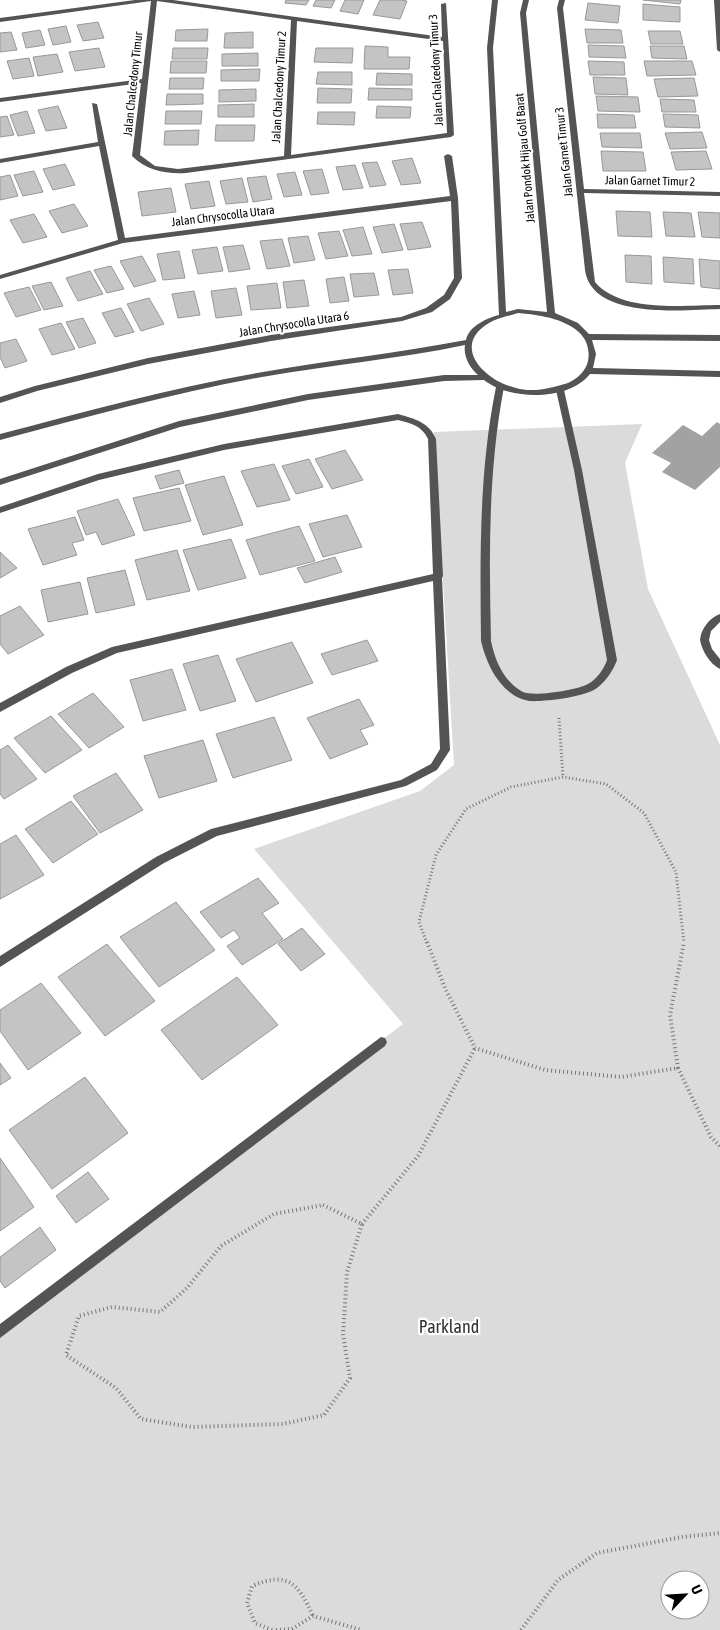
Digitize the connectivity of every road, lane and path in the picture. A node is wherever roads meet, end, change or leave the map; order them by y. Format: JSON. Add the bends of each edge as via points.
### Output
{"nodes":[{"id":1,"x":150,"y":0,"type":"edge"},
{"id":2,"x":154,"y":0,"type":"edge"},
{"id":3,"x":159,"y":0,"type":"edge"},
{"id":4,"x":495,"y":0,"type":"edge"},
{"id":5,"x":526,"y":0,"type":"edge"},
{"id":6,"x":562,"y":0,"type":"edge"},
{"id":7,"x":717,"y":0,"type":"edge"},
{"id":8,"x":444,"y":4,"type":"dead end"},
{"id":9,"x":294,"y":18,"type":"junction"},
{"id":10,"x":0,"y":20,"type":"edge"},
{"id":11,"x":446,"y":39,"type":"junction"},
{"id":12,"x":720,"y":50,"type":"edge"},
{"id":13,"x":144,"y":81,"type":"junction"},
{"id":14,"x":0,"y":100,"type":"edge"},
{"id":15,"x":94,"y":104,"type":"dead end"},
{"id":16,"x":102,"y":143,"type":"junction"},
{"id":17,"x":448,"y":156,"type":"dead end"},
{"id":18,"x":287,"y":157,"type":"junction"},
{"id":19,"x":0,"y":161,"type":"edge"},
{"id":20,"x":580,"y":191,"type":"junction"},
{"id":21,"x":720,"y":194,"type":"edge"},
{"id":22,"x":454,"y":198,"type":"junction"},
{"id":23,"x":122,"y":241,"type":"junction"},
{"id":24,"x":0,"y":277,"type":"edge"},
{"id":25,"x":720,"y":307,"type":"edge"},
{"id":26,"x":502,"y":314,"type":"junction"},
{"id":27,"x":551,"y":314,"type":"junction"},
{"id":28,"x":587,"y":337,"type":"junction"},
{"id":29,"x":720,"y":338,"type":"edge"},
{"id":30,"x":468,"y":342,"type":"junction"},
{"id":31,"x":588,"y":371,"type":"junction"},
{"id":32,"x":720,"y":374,"type":"edge"},
{"id":33,"x":483,"y":378,"type":"junction"},
{"id":34,"x":500,"y":387,"type":"junction"},
{"id":35,"x":560,"y":390,"type":"junction"},
{"id":36,"x":0,"y":400,"type":"edge"},
{"id":37,"x":0,"y":438,"type":"edge"},
{"id":38,"x":0,"y":482,"type":"edge"},
{"id":39,"x":0,"y":510,"type":"edge"},
{"id":40,"x":439,"y":576,"type":"junction"},
{"id":41,"x":720,"y":617,"type":"edge"},
{"id":42,"x":720,"y":664,"type":"edge"},
{"id":43,"x":557,"y":693,"type":"junction"},
{"id":44,"x":0,"y":708,"type":"edge"},
{"id":45,"x":563,"y":777,"type":"junction"},
{"id":46,"x":0,"y":962,"type":"edge"},
{"id":47,"x":381,"y":1042,"type":"dead end"},
{"id":48,"x":476,"y":1048,"type":"junction"},
{"id":49,"x":678,"y":1068,"type":"junction"},
{"id":50,"x":720,"y":1146,"type":"edge"},
{"id":51,"x":362,"y":1224,"type":"junction"},
{"id":52,"x":0,"y":1332,"type":"edge"},
{"id":53,"x":720,"y":1533,"type":"edge"},
{"id":54,"x":313,"y":1616,"type":"junction"},
{"id":55,"x":272,"y":1630,"type":"edge"},
{"id":56,"x":276,"y":1630,"type":"edge"},
{"id":57,"x":361,"y":1630,"type":"edge"},
{"id":58,"x":521,"y":1630,"type":"edge"}],
"edges":[{"from":1,"to":10,"type":"street"},
{"from":2,"to":13,"type":"street","name":"Jalan Chalcedony Timur"},
{"from":3,"to":9,"type":"street"},
{"from":4,"to":26,"type":"street","name":"Jalan Pondok Hijau Golf Barat","via":[[490,48]]},
{"from":5,"to":27,"type":"street","name":"Jalan Pondok Hijau Golf Barat","via":[[523,13]]},
{"from":6,"to":20,"type":"street","name":"Jalan Garnet Timur 3","via":[[560,8]]},
{"from":7,"to":12,"type":"street"},
{"from":8,"to":11,"type":"street","name":"Jalan Chalcedony Timur 3"},
{"from":9,"to":11,"type":"street"},
{"from":9,"to":18,"type":"street","name":"Jalan Chalcedony Timur 2"},
{"from":11,"to":18,"type":"street","name":"Jalan Chalcedony Timur 3","via":[[450,134]]},
{"from":13,"to":14,"type":"street"},
{"from":13,"to":18,"type":"street","name":"Jalan Chalcedony Timur","via":[[136,156],[147,166],[166,172],[186,171]]},
{"from":15,"to":16,"type":"street"},
{"from":16,"to":19,"type":"street"},
{"from":16,"to":23,"type":"street"},
{"from":17,"to":22,"type":"street","name":"Jalan Chrysocolla Utara 6"},
{"from":20,"to":21,"type":"street","name":"Jalan Garnet Timur 2"},
{"from":20,"to":25,"type":"street","name":"Jalan Garnet Timur 3","via":[[593,284],[607,296],[633,306]]},
{"from":22,"to":23,"type":"street","name":"Jalan Chrysocolla Utara"},
{"from":22,"to":36,"type":"street","name":"Jalan Chrysocolla Utara 6","via":[[458,278],[447,297],[429,310],[402,319],[271,338],[148,361]]},
{"from":23,"to":24,"type":"street","name":"Jalan Chrysocolla Utara"},
{"from":26,"to":27,"type":"street","via":[[518,311]]},
{"from":26,"to":30,"type":"street","via":[[486,320],[474,330]]},
{"from":27,"to":28,"type":"street"},
{"from":28,"to":29,"type":"street"},
{"from":28,"to":31,"type":"street","via":[[593,360]]},
{"from":30,"to":33,"type":"street","via":[[467,354],[472,367]]},
{"from":30,"to":37,"type":"street","via":[[298,368],[169,394]]},
{"from":31,"to":32,"type":"street"},
{"from":31,"to":35,"type":"street"},
{"from":33,"to":34,"type":"street"},
{"from":33,"to":38,"type":"street","via":[[444,378],[308,397],[179,424]]},
{"from":34,"to":35,"type":"street","via":[[541,394]]},
{"from":34,"to":43,"type":"street","via":[[491,424],[485,516],[488,655],[517,693],[529,698]]},
{"from":35,"to":43,"type":"street","via":[[578,470],[612,660],[609,668],[590,687]]},
{"from":39,"to":40,"type":"street","via":[[98,478],[224,447],[398,417],[421,424],[430,431]]},
{"from":40,"to":44,"type":"street","via":[[115,650]]},
{"from":40,"to":46,"type":"street","via":[[445,750],[434,767],[403,783],[215,832],[160,860]]},
{"from":41,"to":42,"type":"street","via":[[709,625],[704,644]]},
{"from":43,"to":45,"type":"path"},
{"from":45,"to":48,"type":"path","via":[[511,787],[466,809],[436,855],[419,922],[445,988]]},
{"from":45,"to":49,"type":"path","via":[[606,784],[644,813],[676,872],[685,938],[670,1015]]},
{"from":47,"to":52,"type":"street"},
{"from":48,"to":49,"type":"path","via":[[545,1070],[622,1077]]},
{"from":48,"to":51,"type":"path","via":[[418,1156]]},
{"from":49,"to":50,"type":"path","via":[[711,1137]]},
{"from":51,"to":51,"type":"path","via":[[323,1205],[274,1214],[222,1246],[187,1288],[160,1312],[112,1307],[80,1316],[66,1355],[116,1388],[141,1419],[192,1427],[283,1424],[324,1415],[350,1378],[344,1334],[347,1272]]},
{"from":53,"to":58,"type":"path","via":[[597,1554],[558,1580]]},
{"from":54,"to":55,"type":"path","via":[[302,1591],[287,1579],[267,1579],[252,1586],[247,1603],[255,1623]]},
{"from":54,"to":56,"type":"path","via":[[292,1629]]},
{"from":54,"to":57,"type":"path"}]}
